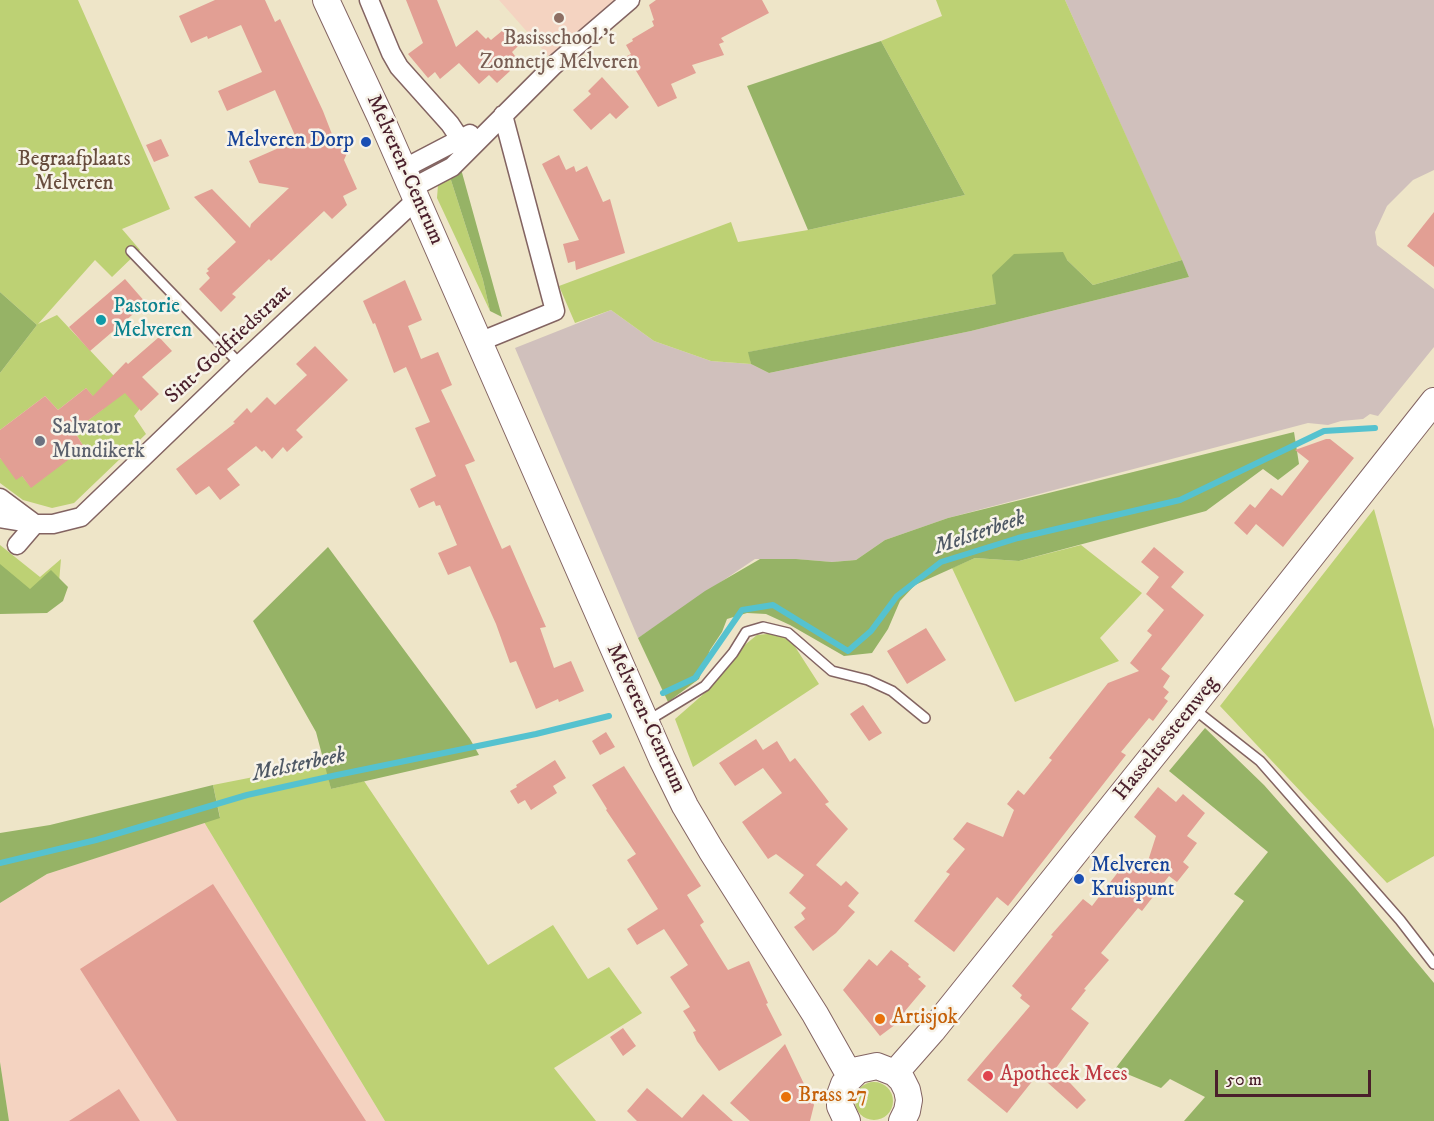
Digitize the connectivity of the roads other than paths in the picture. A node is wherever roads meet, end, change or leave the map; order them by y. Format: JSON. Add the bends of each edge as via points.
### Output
{"nodes":[{"id":1,"x":326,"y":0,"type":"edge"},
{"id":2,"x":369,"y":0,"type":"edge"},
{"id":3,"x":630,"y":0,"type":"edge"},
{"id":4,"x":503,"y":116,"type":"junction"},
{"id":5,"x":460,"y":139,"type":"junction"},
{"id":6,"x":411,"y":185,"type":"junction"},
{"id":7,"x":131,"y":251,"type":"dead end"},
{"id":8,"x":479,"y":342,"type":"junction"},
{"id":9,"x":240,"y":364,"type":"junction"},
{"id":10,"x":1434,"y":401,"type":"edge"},
{"id":11,"x":0,"y":498,"type":"edge"},
{"id":12,"x":0,"y":518,"type":"edge"},
{"id":13,"x":35,"y":524,"type":"junction"},
{"id":14,"x":17,"y":545,"type":"dead end"},
{"id":15,"x":1192,"y":707,"type":"junction"},
{"id":16,"x":925,"y":718,"type":"dead end"},
{"id":17,"x":646,"y":722,"type":"junction"},
{"id":18,"x":1434,"y":964,"type":"edge"},
{"id":19,"x":895,"y":1073,"type":"junction"},
{"id":20,"x":850,"y":1076,"type":"junction"},
{"id":21,"x":847,"y":1121,"type":"edge"},
{"id":22,"x":903,"y":1121,"type":"edge"}],
"edges":[{"from":1,"to":6,"type":"main road","name":"Melveren-Centrum"},
{"from":2,"to":5,"type":"street","name":"Melveren-Centrum","via":[[399,67]]},
{"from":3,"to":4,"type":"street","via":[[553,66]]},
{"from":4,"to":5,"type":"street"},
{"from":4,"to":6,"type":"street","via":[[452,167]]},
{"from":4,"to":8,"type":"street","via":[[555,310]]},
{"from":5,"to":6,"type":"street"},
{"from":6,"to":8,"type":"main road","name":"Melveren-Centrum"},
{"from":6,"to":9,"type":"street","name":"Sint-Godfriedstraat"},
{"from":7,"to":9,"type":"lane"},
{"from":8,"to":17,"type":"main road","name":"Melveren-Centrum"},
{"from":9,"to":13,"type":"street","name":"Sint-Godfriedstraat","via":[[81,518]]},
{"from":10,"to":15,"type":"main road","name":"Hasseltsesteenweg"},
{"from":11,"to":13,"type":"street"},
{"from":12,"to":13,"type":"street","name":"Sint-Godfriedstraat"},
{"from":13,"to":14,"type":"street"},
{"from":15,"to":18,"type":"lane","via":[[1260,761]]},
{"from":15,"to":19,"type":"main road","name":"Hasseltsesteenweg"},
{"from":16,"to":17,"type":"lane","via":[[892,691],[832,671],[788,633],[763,627],[746,633],[705,686]]},
{"from":17,"to":20,"type":"main road","name":"Melveren-Centrum","via":[[685,806]]},
{"from":19,"to":20,"type":"main road","via":[[877,1066]]},
{"from":19,"to":22,"type":"main road","via":[[909,1100]]},
{"from":20,"to":21,"type":"main road","via":[[840,1095]]}]}
